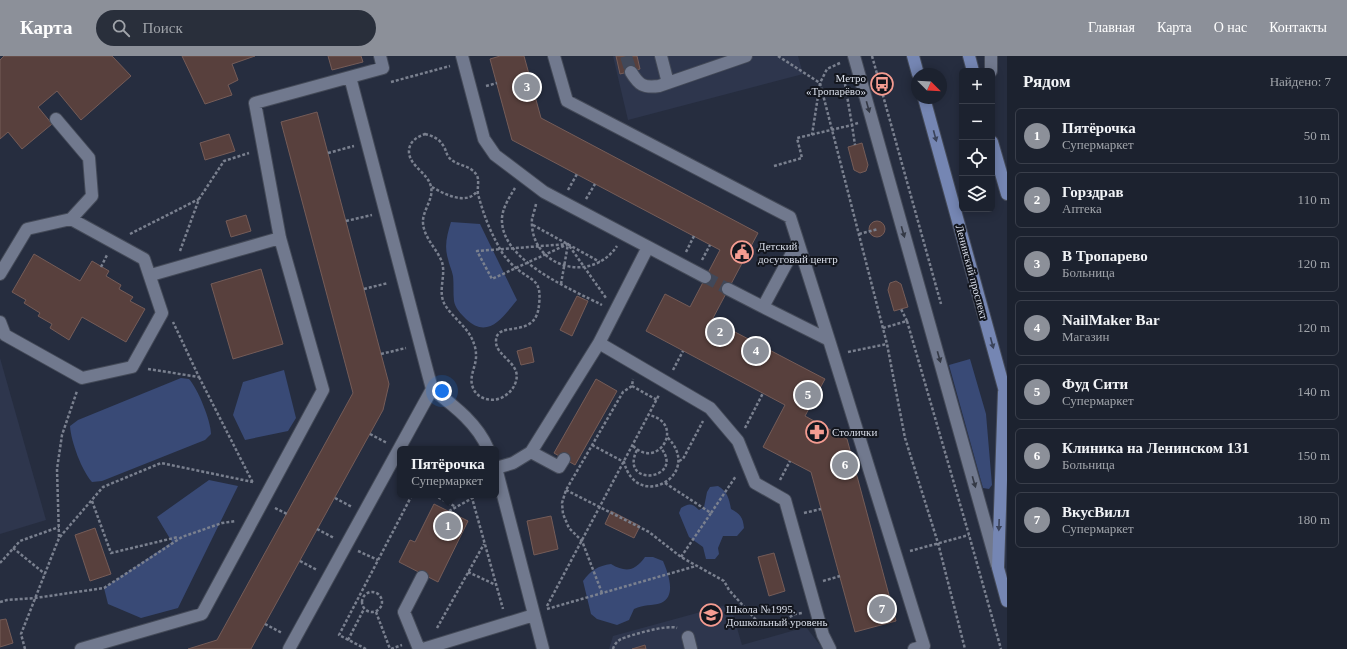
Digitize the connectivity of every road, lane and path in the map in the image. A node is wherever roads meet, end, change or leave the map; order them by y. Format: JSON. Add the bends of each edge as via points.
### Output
{"nodes":[{"id":1,"x":380,"y":56,"type":"edge"},
{"id":2,"x":554,"y":56,"type":"edge"},
{"id":3,"x":661,"y":56,"type":"edge"},
{"id":4,"x":746,"y":56,"type":"edge"},
{"id":5,"x":778,"y":56,"type":"edge"},
{"id":6,"x":839,"y":56,"type":"edge"},
{"id":7,"x":854,"y":56,"type":"edge"},
{"id":8,"x":872,"y":56,"type":"edge"},
{"id":9,"x":913,"y":56,"type":"edge"},
{"id":10,"x":969,"y":56,"type":"edge"},
{"id":11,"x":991,"y":56,"type":"edge"},
{"id":12,"x":463,"y":59,"type":"edge"},
{"id":13,"x":916,"y":68,"type":"edge"},
{"id":14,"x":972,"y":68,"type":"edge"},
{"id":15,"x":991,"y":68,"type":"edge"},
{"id":16,"x":631,"y":72,"type":"tunnel mouth"},
{"id":17,"x":350,"y":77,"type":"junction"},
{"id":18,"x":844,"y":79,"type":"dead end"},
{"id":19,"x":385,"y":83,"type":"dead end"},
{"id":20,"x":668,"y":83,"type":"junction"},
{"id":21,"x":820,"y":83,"type":"junction"},
{"id":22,"x":926,"y":104,"type":"edge"},
{"id":23,"x":56,"y":119,"type":"dead end"},
{"id":24,"x":852,"y":125,"type":"junction"},
{"id":25,"x":260,"y":130,"type":"junction"},
{"id":26,"x":831,"y":130,"type":"junction"},
{"id":27,"x":812,"y":135,"type":"junction"},
{"id":28,"x":855,"y":145,"type":"dead end"},
{"id":29,"x":354,"y":146,"type":"dead end"},
{"id":30,"x":995,"y":152,"type":"edge"},
{"id":31,"x":328,"y":153,"type":"dead end"},
{"id":32,"x":774,"y":166,"type":"dead end"},
{"id":33,"x":522,"y":175,"type":"junction"},
{"id":34,"x":431,"y":186,"type":"junction"},
{"id":35,"x":478,"y":191,"type":"junction"},
{"id":36,"x":544,"y":192,"type":"junction"},
{"id":37,"x":1007,"y":194,"type":"edge"},
{"id":38,"x":199,"y":199,"type":"junction"},
{"id":39,"x":372,"y":215,"type":"dead end"},
{"id":40,"x":71,"y":219,"type":"junction"},
{"id":41,"x":346,"y":221,"type":"dead end"},
{"id":42,"x":533,"y":225,"type":"junction"},
{"id":43,"x":878,"y":229,"type":"dead end"},
{"id":44,"x":623,"y":234,"type":"junction"},
{"id":45,"x":859,"y":234,"type":"junction"},
{"id":46,"x":280,"y":238,"type":"junction"},
{"id":47,"x":798,"y":242,"type":"junction"},
{"id":48,"x":114,"y":243,"type":"junction"},
{"id":49,"x":568,"y":244,"type":"junction"},
{"id":50,"x":540,"y":246,"type":"junction"},
{"id":51,"x":648,"y":247,"type":"junction"},
{"id":52,"x":512,"y":248,"type":"junction"},
{"id":53,"x":500,"y":249,"type":"junction"},
{"id":54,"x":546,"y":254,"type":"junction"},
{"id":55,"x":600,"y":262,"type":"junction"},
{"id":56,"x":528,"y":263,"type":"junction"},
{"id":57,"x":564,"y":266,"type":"junction"},
{"id":58,"x":101,"y":267,"type":"dead end"},
{"id":59,"x":584,"y":267,"type":"junction"},
{"id":60,"x":515,"y":268,"type":"junction"},
{"id":61,"x":173,"y":269,"type":"junction"},
{"id":62,"x":0,"y":274,"type":"edge"},
{"id":63,"x":150,"y":276,"type":"junction"},
{"id":64,"x":705,"y":277,"type":"tunnel mouth"},
{"id":65,"x":390,"y":283,"type":"dead end"},
{"id":66,"x":561,"y":284,"type":"junction"},
{"id":67,"x":364,"y":289,"type":"dead end"},
{"id":68,"x":728,"y":289,"type":"tunnel mouth"},
{"id":69,"x":762,"y":307,"type":"junction"},
{"id":70,"x":901,"y":309,"type":"dead end"},
{"id":71,"x":615,"y":311,"type":"junction"},
{"id":72,"x":943,"y":311,"type":"dead end"},
{"id":73,"x":162,"y":313,"type":"junction"},
{"id":74,"x":907,"y":321,"type":"junction"},
{"id":75,"x":0,"y":322,"type":"edge"},
{"id":76,"x":883,"y":328,"type":"junction"},
{"id":77,"x":828,"y":340,"type":"junction"},
{"id":78,"x":599,"y":343,"type":"junction"},
{"id":79,"x":406,"y":348,"type":"dead end"},
{"id":80,"x":683,"y":351,"type":"dead end"},
{"id":81,"x":381,"y":354,"type":"dead end"},
{"id":82,"x":132,"y":367,"type":"junction"},
{"id":83,"x":632,"y":376,"type":"dead end"},
{"id":84,"x":199,"y":377,"type":"junction"},
{"id":85,"x":82,"y":378,"type":"junction"},
{"id":86,"x":666,"y":382,"type":"junction"},
{"id":87,"x":632,"y":386,"type":"junction"},
{"id":88,"x":432,"y":389,"type":"junction"},
{"id":89,"x":764,"y":393,"type":"dead end"},
{"id":90,"x":1005,"y":393,"type":"edge"},
{"id":91,"x":657,"y":400,"type":"junction"},
{"id":92,"x":710,"y":408,"type":"junction"},
{"id":93,"x":649,"y":415,"type":"junction"},
{"id":94,"x":667,"y":437,"type":"junction"},
{"id":95,"x":738,"y":441,"type":"junction"},
{"id":96,"x":592,"y":445,"type":"junction"},
{"id":97,"x":401,"y":446,"type":"edge"},
{"id":98,"x":487,"y":446,"type":"edge"},
{"id":99,"x":633,"y":446,"type":"junction"},
{"id":100,"x":661,"y":448,"type":"junction"},
{"id":101,"x":637,"y":450,"type":"junction"},
{"id":102,"x":532,"y":452,"type":"junction"},
{"id":103,"x":397,"y":453,"type":"edge"},
{"id":104,"x":564,"y":459,"type":"dead end"},
{"id":105,"x":746,"y":460,"type":"junction"},
{"id":106,"x":679,"y":461,"type":"junction"},
{"id":107,"x":790,"y":461,"type":"dead end"},
{"id":108,"x":624,"y":462,"type":"junction"},
{"id":109,"x":499,"y":467,"type":"edge"},
{"id":110,"x":499,"y":480,"type":"edge"},
{"id":111,"x":253,"y":482,"type":"junction"},
{"id":112,"x":665,"y":483,"type":"junction"},
{"id":113,"x":566,"y":490,"type":"junction"},
{"id":114,"x":773,"y":493,"type":"junction"},
{"id":115,"x":410,"y":498,"type":"edge"},
{"id":116,"x":440,"y":498,"type":"edge"},
{"id":117,"x":472,"y":498,"type":"joint"},
{"id":118,"x":92,"y":500,"type":"junction"},
{"id":119,"x":262,"y":501,"type":"junction"},
{"id":120,"x":457,"y":507,"type":"junction"},
{"id":121,"x":600,"y":508,"type":"junction"},
{"id":122,"x":449,"y":511,"type":"dead end"},
{"id":123,"x":711,"y":513,"type":"junction"},
{"id":124,"x":254,"y":518,"type":"junction"},
{"id":125,"x":59,"y":527,"type":"junction"},
{"id":126,"x":969,"y":535,"type":"junction"},
{"id":127,"x":182,"y":536,"type":"junction"},
{"id":128,"x":59,"y":538,"type":"junction"},
{"id":129,"x":582,"y":541,"type":"junction"},
{"id":130,"x":484,"y":543,"type":"junction"},
{"id":131,"x":938,"y":543,"type":"junction"},
{"id":132,"x":13,"y":548,"type":"junction"},
{"id":133,"x":896,"y":555,"type":"junction"},
{"id":134,"x":681,"y":557,"type":"junction"},
{"id":135,"x":0,"y":563,"type":"edge"},
{"id":136,"x":696,"y":566,"type":"junction"},
{"id":137,"x":998,"y":568,"type":"junction"},
{"id":138,"x":468,"y":572,"type":"junction"},
{"id":139,"x":45,"y":574,"type":"junction"},
{"id":140,"x":422,"y":577,"type":"dead end"},
{"id":141,"x":496,"y":585,"type":"junction"},
{"id":142,"x":602,"y":593,"type":"junction"},
{"id":143,"x":359,"y":595,"type":"junction"},
{"id":144,"x":363,"y":597,"type":"junction"},
{"id":145,"x":35,"y":598,"type":"junction"},
{"id":146,"x":1007,"y":601,"type":"edge"},
{"id":147,"x":0,"y":602,"type":"edge"},
{"id":148,"x":364,"y":609,"type":"junction"},
{"id":149,"x":816,"y":610,"type":"junction"},
{"id":150,"x":376,"y":612,"type":"junction"},
{"id":151,"x":534,"y":615,"type":"junction"},
{"id":152,"x":780,"y":622,"type":"junction"},
{"id":153,"x":507,"y":623,"type":"junction"},
{"id":154,"x":823,"y":635,"type":"junction"},
{"id":155,"x":688,"y":637,"type":"joint"},
{"id":156,"x":348,"y":640,"type":"junction"},
{"id":157,"x":423,"y":648,"type":"edge"},
{"id":158,"x":25,"y":649,"type":"edge"},
{"id":159,"x":81,"y":649,"type":"edge"},
{"id":160,"x":290,"y":649,"type":"edge"},
{"id":161,"x":366,"y":649,"type":"edge"},
{"id":162,"x":390,"y":649,"type":"edge"},
{"id":163,"x":543,"y":649,"type":"edge"},
{"id":164,"x":613,"y":649,"type":"edge"},
{"id":165,"x":691,"y":649,"type":"edge"},
{"id":166,"x":830,"y":649,"type":"edge"},
{"id":167,"x":914,"y":649,"type":"edge"},
{"id":168,"x":965,"y":649,"type":"edge"},
{"id":169,"x":1001,"y":649,"type":"edge"}],
"edges":[{"from":1,"to":17,"type":"street","via":[[383,68]]},
{"from":2,"to":47,"type":"street","via":[[567,100],[790,217]]},
{"from":3,"to":20,"type":"street"},
{"from":4,"to":20,"type":"street"},
{"from":5,"to":21,"type":"path"},
{"from":6,"to":21,"type":"path","via":[[841,63],[827,69]]},
{"from":7,"to":137,"type":"street","one_way":true},
{"from":8,"to":72,"type":"path"},
{"from":9,"to":13,"type":"main road"},
{"from":10,"to":14,"type":"main road"},
{"from":11,"to":15,"type":"street"},
{"from":12,"to":19,"type":"path"},
{"from":12,"to":33,"type":"street","via":[[484,139],[495,155]]},
{"from":16,"to":20,"type":"street","via":[[642,85],[649,87]]},
{"from":17,"to":25,"type":"street","via":[[254,103]]},
{"from":17,"to":88,"type":"street"},
{"from":18,"to":24,"type":"path"},
{"from":21,"to":26,"type":"path"},
{"from":21,"to":27,"type":"path"},
{"from":22,"to":90,"type":"main road","name":"Ленинский проспект","one_way":true},
{"from":23,"to":40,"type":"street","via":[[89,158],[92,196]]},
{"from":24,"to":26,"type":"path"},
{"from":24,"to":28,"type":"path"},
{"from":25,"to":38,"type":"path","via":[[249,153],[224,161]]},
{"from":25,"to":46,"type":"street"},
{"from":26,"to":27,"type":"path"},
{"from":26,"to":45,"type":"path"},
{"from":27,"to":32,"type":"path","via":[[797,138],[802,158]]},
{"from":29,"to":31,"type":"path"},
{"from":30,"to":37,"type":"main road"},
{"from":33,"to":36,"type":"street"},
{"from":33,"to":52,"type":"path","via":[[503,211],[505,236]]},
{"from":34,"to":35,"type":"path","via":[[461,198],[470,198]]},
{"from":34,"to":35,"type":"path","via":[[412,162],[409,150],[417,137],[425,134],[438,139],[452,161],[476,174]]},
{"from":34,"to":60,"type":"path","via":[[432,193],[423,224],[442,262],[444,303],[474,342],[476,354],[471,382],[475,391],[488,400],[502,398],[510,392],[517,380],[514,366],[496,346],[496,336],[503,330],[525,327],[532,323],[539,305],[537,284]]},
{"from":35,"to":53,"type":"path","via":[[486,222]]},
{"from":36,"to":42,"type":"path","via":[[536,205]]},
{"from":36,"to":44,"type":"street"},
{"from":38,"to":48,"type":"path"},
{"from":38,"to":61,"type":"path"},
{"from":39,"to":41,"type":"path"},
{"from":40,"to":48,"type":"street"},
{"from":40,"to":62,"type":"street","via":[[27,229]]},
{"from":42,"to":49,"type":"path"},
{"from":42,"to":50,"type":"path"},
{"from":43,"to":45,"type":"path"},
{"from":44,"to":51,"type":"street"},
{"from":44,"to":55,"type":"path","via":[[617,248]]},
{"from":45,"to":76,"type":"path"},
{"from":46,"to":61,"type":"street"},
{"from":46,"to":119,"type":"street","via":[[323,390]]},
{"from":47,"to":69,"type":"street"},
{"from":47,"to":77,"type":"street"},
{"from":48,"to":58,"type":"path"},
{"from":48,"to":63,"type":"street","via":[[144,259]]},
{"from":49,"to":50,"type":"path"},
{"from":49,"to":54,"type":"path"},
{"from":49,"to":55,"type":"path"},
{"from":49,"to":57,"type":"path"},
{"from":49,"to":59,"type":"path"},
{"from":50,"to":52,"type":"path"},
{"from":50,"to":54,"type":"path"},
{"from":51,"to":64,"type":"street"},
{"from":51,"to":71,"type":"street"},
{"from":52,"to":53,"type":"path"},
{"from":52,"to":56,"type":"path"},
{"from":53,"to":60,"type":"path"},
{"from":53,"to":60,"type":"path","via":[[477,251],[492,279]]},
{"from":54,"to":56,"type":"path"},
{"from":54,"to":57,"type":"path"},
{"from":55,"to":59,"type":"path"},
{"from":56,"to":60,"type":"path"},
{"from":56,"to":66,"type":"path"},
{"from":57,"to":59,"type":"path"},
{"from":57,"to":66,"type":"path"},
{"from":59,"to":71,"type":"path"},
{"from":61,"to":63,"type":"street"},
{"from":63,"to":73,"type":"street"},
{"from":65,"to":67,"type":"path"},
{"from":66,"to":71,"type":"path"},
{"from":68,"to":69,"type":"street"},
{"from":69,"to":77,"type":"street"},
{"from":70,"to":74,"type":"path"},
{"from":71,"to":78,"type":"street"},
{"from":73,"to":82,"type":"street"},
{"from":73,"to":84,"type":"path","via":[[173,321]]},
{"from":74,"to":76,"type":"path"},
{"from":74,"to":126,"type":"path"},
{"from":75,"to":85,"type":"street","via":[[5,335]]},
{"from":76,"to":131,"type":"path","via":[[905,438]]},
{"from":77,"to":133,"type":"street"},
{"from":78,"to":86,"type":"street"},
{"from":78,"to":102,"type":"street"},
{"from":79,"to":81,"type":"path"},
{"from":80,"to":86,"type":"path"},
{"from":82,"to":84,"type":"path"},
{"from":82,"to":85,"type":"street"},
{"from":83,"to":87,"type":"path"},
{"from":84,"to":111,"type":"path"},
{"from":85,"to":125,"type":"path","via":[[62,435],[57,468]]},
{"from":86,"to":91,"type":"path"},
{"from":86,"to":92,"type":"street"},
{"from":87,"to":91,"type":"path"},
{"from":87,"to":96,"type":"path","via":[[623,392]]},
{"from":88,"to":97,"type":"street"},
{"from":88,"to":98,"type":"street","via":[[463,414]]},
{"from":89,"to":95,"type":"path"},
{"from":90,"to":137,"type":"main road","name":"Ленинский проспект","one_way":true},
{"from":91,"to":93,"type":"path"},
{"from":92,"to":95,"type":"street"},
{"from":92,"to":106,"type":"path","via":[[683,459]]},
{"from":93,"to":94,"type":"path","via":[[661,420],[667,430]]},
{"from":93,"to":99,"type":"path"},
{"from":94,"to":100,"type":"path"},
{"from":94,"to":106,"type":"path","via":[[674,444]]},
{"from":95,"to":105,"type":"street"},
{"from":96,"to":108,"type":"path"},
{"from":96,"to":113,"type":"path"},
{"from":99,"to":101,"type":"path"},
{"from":99,"to":108,"type":"path"},
{"from":100,"to":101,"type":"path","via":[[650,453]]},
{"from":100,"to":101,"type":"path","via":[[666,463],[661,472],[651,476],[641,474],[637,470],[634,460]]},
{"from":102,"to":104,"type":"street","via":[[559,468]]},
{"from":102,"to":109,"type":"street","via":[[514,463]]},
{"from":103,"to":160,"type":"street"},
{"from":105,"to":114,"type":"street","via":[[755,483]]},
{"from":105,"to":123,"type":"path"},
{"from":106,"to":112,"type":"path","via":[[672,478]]},
{"from":107,"to":114,"type":"path"},
{"from":108,"to":112,"type":"path","via":[[626,471],[639,484],[657,487]]},
{"from":108,"to":121,"type":"path"},
{"from":110,"to":151,"type":"street"},
{"from":111,"to":118,"type":"path","via":[[161,463],[103,486]]},
{"from":111,"to":119,"type":"path"},
{"from":112,"to":123,"type":"path"},
{"from":113,"to":121,"type":"path"},
{"from":113,"to":129,"type":"path","via":[[562,503],[563,514],[569,528]]},
{"from":114,"to":149,"type":"street","via":[[785,500]]},
{"from":115,"to":143,"type":"path"},
{"from":116,"to":120,"type":"path"},
{"from":117,"to":120,"type":"path"},
{"from":117,"to":130,"type":"path"},
{"from":118,"to":127,"type":"path","via":[[111,554]]},
{"from":118,"to":128,"type":"path"},
{"from":119,"to":124,"type":"street"},
{"from":120,"to":122,"type":"path"},
{"from":121,"to":129,"type":"path"},
{"from":121,"to":134,"type":"path","via":[[649,532]]},
{"from":123,"to":134,"type":"path"},
{"from":124,"to":127,"type":"path","via":[[222,523]]},
{"from":124,"to":159,"type":"street","via":[[202,614]]},
{"from":125,"to":128,"type":"path"},
{"from":125,"to":132,"type":"path","via":[[20,541]]},
{"from":126,"to":131,"type":"path"},
{"from":126,"to":169,"type":"path"},
{"from":127,"to":145,"type":"path","via":[[104,588]]},
{"from":128,"to":139,"type":"path"},
{"from":129,"to":142,"type":"path"},
{"from":129,"to":142,"type":"path","via":[[546,610]]},
{"from":130,"to":138,"type":"path"},
{"from":130,"to":141,"type":"path"},
{"from":131,"to":133,"type":"path"},
{"from":131,"to":168,"type":"path"},
{"from":132,"to":135,"type":"path"},
{"from":132,"to":139,"type":"path"},
{"from":133,"to":167,"type":"street","via":[[924,646]]},
{"from":134,"to":136,"type":"path"},
{"from":136,"to":142,"type":"path"},
{"from":136,"to":152,"type":"path","via":[[724,580],[757,621],[763,624]]},
{"from":137,"to":146,"type":"main road","name":"Ленинский проспект"},
{"from":138,"to":141,"type":"path"},
{"from":138,"to":157,"type":"path"},
{"from":139,"to":145,"type":"path"},
{"from":140,"to":157,"type":"street","via":[[404,612]]},
{"from":141,"to":153,"type":"path"},
{"from":143,"to":144,"type":"path"},
{"from":143,"to":156,"type":"path","via":[[339,634]]},
{"from":144,"to":148,"type":"path","via":[[361,601]]},
{"from":144,"to":150,"type":"path","via":[[369,592],[380,596],[382,603]]},
{"from":145,"to":147,"type":"path"},
{"from":145,"to":158,"type":"path","via":[[21,634]]},
{"from":148,"to":150,"type":"path"},
{"from":148,"to":156,"type":"path"},
{"from":149,"to":152,"type":"path","via":[[795,614]]},
{"from":149,"to":154,"type":"street"},
{"from":150,"to":162,"type":"path"},
{"from":151,"to":153,"type":"street"},
{"from":151,"to":163,"type":"street"},
{"from":152,"to":154,"type":"path","via":[[800,623]]},
{"from":153,"to":157,"type":"street"},
{"from":154,"to":166,"type":"street"},
{"from":155,"to":164,"type":"path","via":[[682,630],[673,626],[663,627],[619,640]]},
{"from":155,"to":165,"type":"street"},
{"from":156,"to":161,"type":"path"}]}
